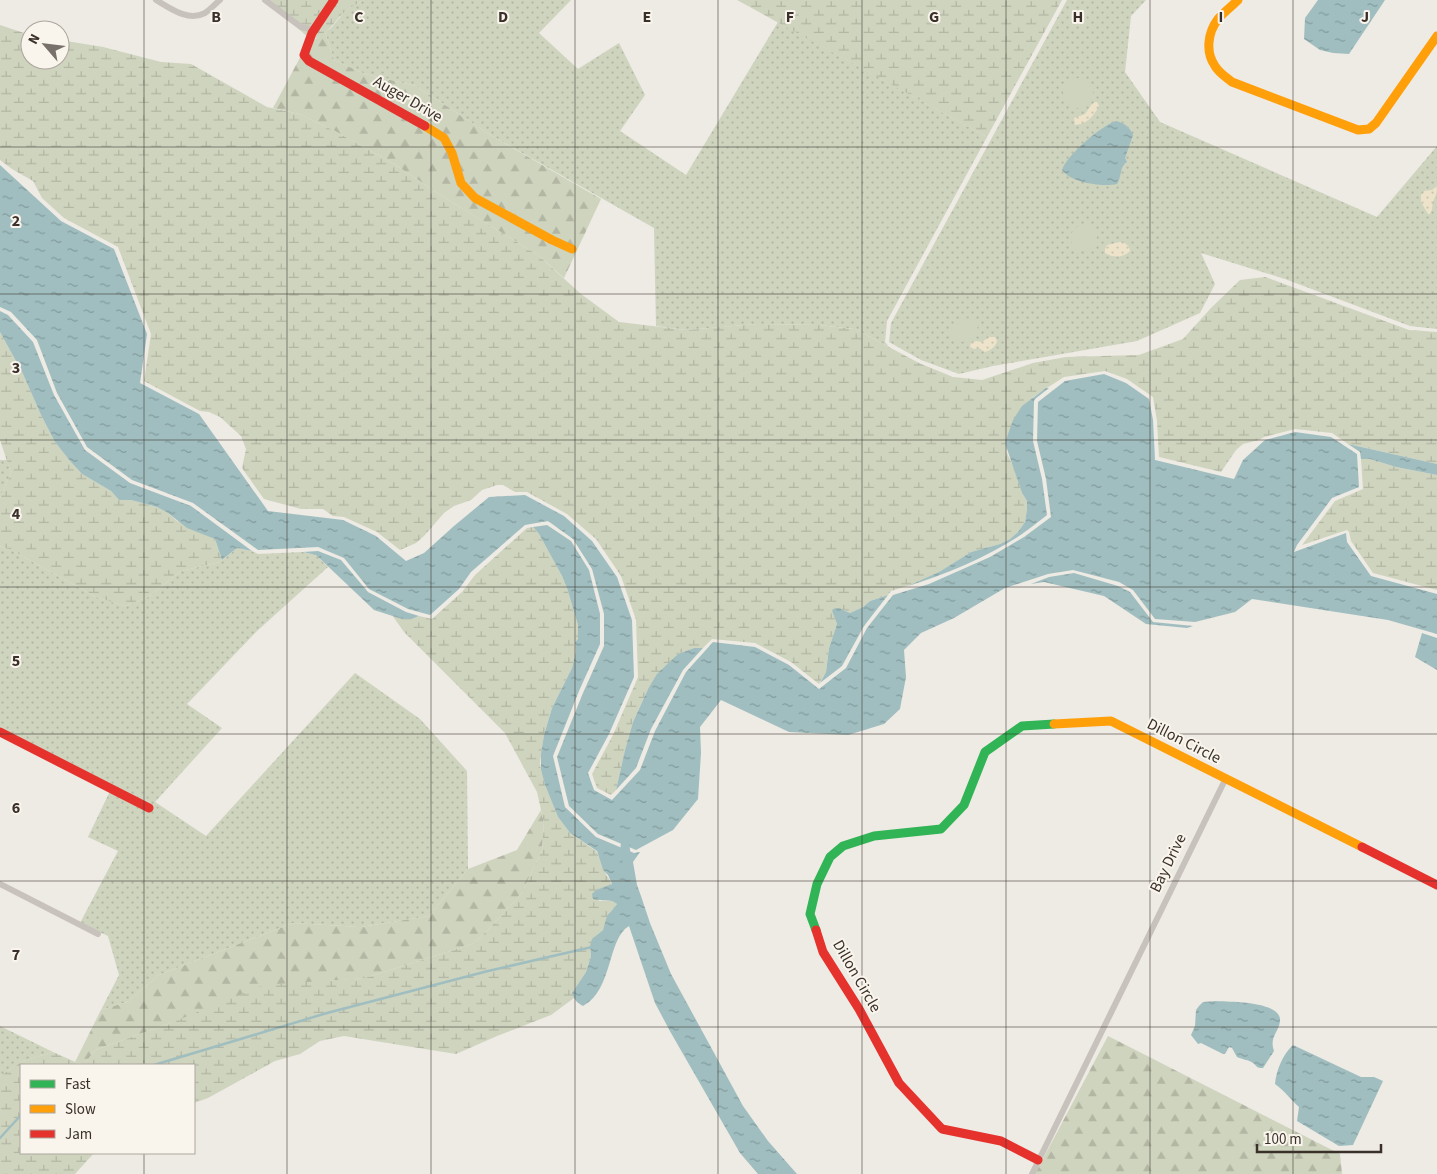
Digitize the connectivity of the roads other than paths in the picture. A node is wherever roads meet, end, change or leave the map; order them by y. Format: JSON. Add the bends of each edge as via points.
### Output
{"nodes":[{"id":1,"x":156,"y":0,"type":"edge"},
{"id":2,"x":220,"y":0,"type":"edge"},
{"id":3,"x":265,"y":0,"type":"edge"},
{"id":4,"x":334,"y":0,"type":"edge"},
{"id":5,"x":1238,"y":0,"type":"edge"},
{"id":6,"x":314,"y":30,"type":"junction"},
{"id":7,"x":1437,"y":36,"type":"edge"},
{"id":8,"x":572,"y":249,"type":"dead end"},
{"id":9,"x":0,"y":732,"type":"edge"},
{"id":10,"x":1226,"y":778,"type":"junction"},
{"id":11,"x":149,"y":808,"type":"dead end"},
{"id":12,"x":0,"y":884,"type":"edge"},
{"id":13,"x":1437,"y":885,"type":"edge"},
{"id":14,"x":98,"y":934,"type":"dead end"},
{"id":15,"x":1038,"y":1160,"type":"junction"},
{"id":16,"x":1032,"y":1174,"type":"edge"}],
"edges":[{"from":1,"to":2,"type":"street","via":[[184,15],[196,15],[206,13]]},
{"from":3,"to":6,"type":"street","via":[[301,26]]},
{"from":4,"to":6,"type":"street"},
{"from":5,"to":7,"type":"street","via":[[1218,19],[1210,36],[1209,48],[1219,72],[1232,82],[1358,130],[1368,129],[1376,122]]},
{"from":6,"to":8,"type":"street","name":"Auger Drive","via":[[304,55],[431,128],[444,138],[461,183],[476,198]]},
{"from":9,"to":11,"type":"street"},
{"from":10,"to":13,"type":"street"},
{"from":10,"to":15,"type":"street","name":"Bay Drive"},
{"from":10,"to":15,"type":"street","name":"Dillon Circle","via":[[1111,721],[1022,726],[985,752],[964,805],[941,829],[874,836],[843,846],[826,865],[817,884],[810,914],[823,952],[859,1009],[899,1083],[942,1129],[1001,1142]]},
{"from":12,"to":14,"type":"street"},
{"from":15,"to":16,"type":"street","name":"Bay Drive"}]}
